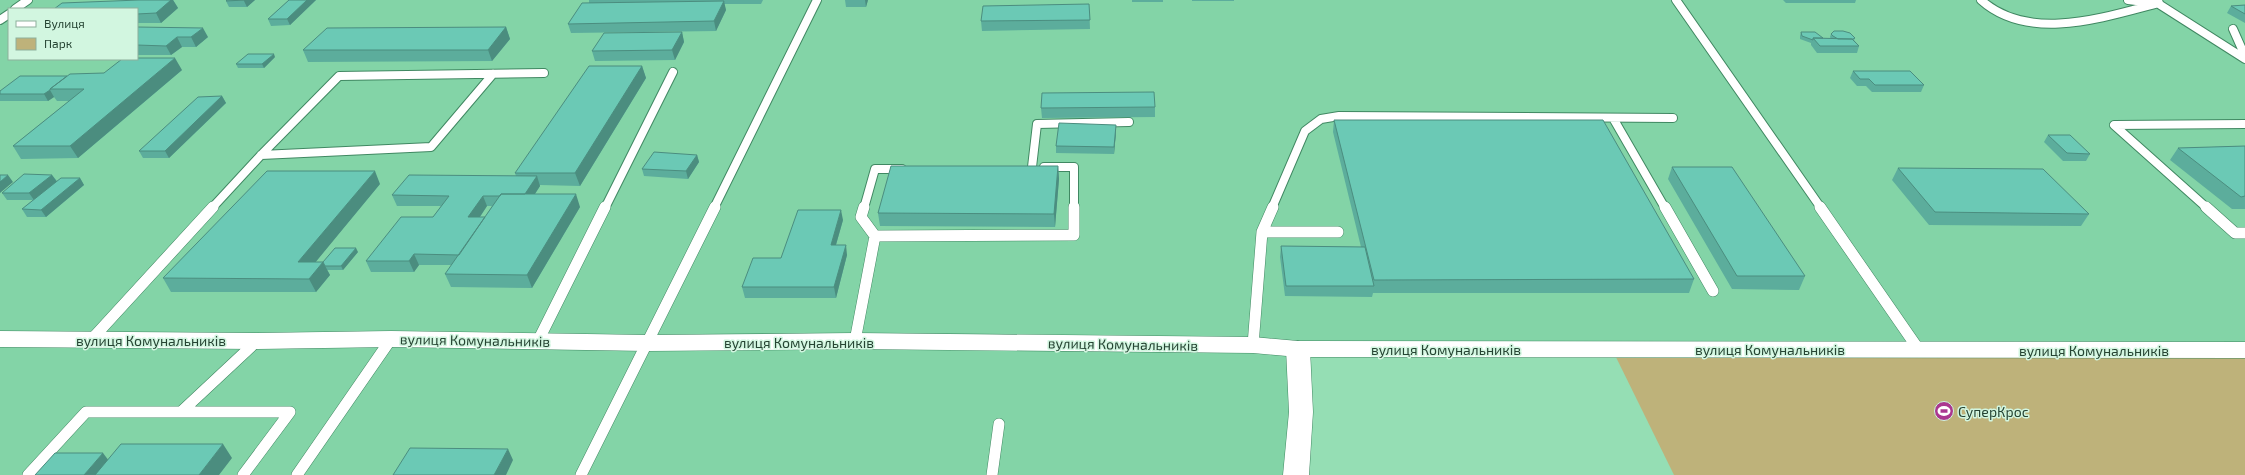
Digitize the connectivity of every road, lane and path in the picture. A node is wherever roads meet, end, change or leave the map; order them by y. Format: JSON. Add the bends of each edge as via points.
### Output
{"nodes":[{"id":1,"x":28,"y":0,"type":"edge"},
{"id":2,"x":816,"y":0,"type":"edge"},
{"id":3,"x":1676,"y":0,"type":"edge"},
{"id":4,"x":1981,"y":0,"type":"edge"},
{"id":5,"x":2128,"y":0,"type":"edge"},
{"id":6,"x":2156,"y":2,"type":"edge"},
{"id":7,"x":16,"y":8,"type":"edge"},
{"id":8,"x":2233,"y":29,"type":"dead end"},
{"id":9,"x":2245,"y":57,"type":"edge"},
{"id":10,"x":673,"y":72,"type":"dead end"},
{"id":11,"x":544,"y":73,"type":"dead end"},
{"id":12,"x":493,"y":74,"type":"junction"},
{"id":13,"x":1613,"y":118,"type":"junction"},
{"id":14,"x":1673,"y":118,"type":"dead end"},
{"id":15,"x":1129,"y":122,"type":"edge"},
{"id":16,"x":2245,"y":124,"type":"edge"},
{"id":17,"x":261,"y":155,"type":"junction"},
{"id":18,"x":914,"y":169,"type":"edge"},
{"id":19,"x":1262,"y":232,"type":"junction"},
{"id":20,"x":1338,"y":232,"type":"dead end"},
{"id":21,"x":2245,"y":233,"type":"edge"},
{"id":22,"x":875,"y":236,"type":"junction"},
{"id":23,"x":1713,"y":291,"type":"dead end"},
{"id":24,"x":0,"y":339,"type":"edge"},
{"id":25,"x":92,"y":339,"type":"junction"},
{"id":26,"x":391,"y":339,"type":"junction"},
{"id":27,"x":257,"y":340,"type":"junction"},
{"id":28,"x":538,"y":341,"type":"junction"},
{"id":29,"x":856,"y":341,"type":"junction"},
{"id":30,"x":648,"y":343,"type":"junction"},
{"id":31,"x":1253,"y":345,"type":"junction"},
{"id":32,"x":1298,"y":349,"type":"junction"},
{"id":33,"x":1919,"y":350,"type":"junction"},
{"id":34,"x":2245,"y":350,"type":"edge"},
{"id":35,"x":181,"y":412,"type":"junction"},
{"id":36,"x":999,"y":424,"type":"dead end"},
{"id":37,"x":28,"y":475,"type":"edge"},
{"id":38,"x":243,"y":475,"type":"edge"},
{"id":39,"x":297,"y":475,"type":"edge"},
{"id":40,"x":581,"y":475,"type":"edge"},
{"id":41,"x":992,"y":475,"type":"edge"},
{"id":42,"x":1296,"y":475,"type":"edge"}],
"edges":[{"from":1,"to":7,"type":"lane"},
{"from":2,"to":30,"type":"lane"},
{"from":3,"to":33,"type":"lane"},
{"from":4,"to":6,"type":"lane","via":[[2005,15],[2056,26],[2083,23]]},
{"from":5,"to":6,"type":"lane"},
{"from":6,"to":9,"type":"lane"},
{"from":8,"to":9,"type":"lane"},
{"from":10,"to":28,"type":"lane"},
{"from":11,"to":12,"type":"lane"},
{"from":12,"to":17,"type":"lane","via":[[339,76]]},
{"from":12,"to":17,"type":"lane","via":[[431,147]]},
{"from":13,"to":14,"type":"lane"},
{"from":13,"to":19,"type":"lane","via":[[1339,116],[1321,119],[1305,130]]},
{"from":13,"to":23,"type":"lane"},
{"from":15,"to":22,"type":"lane","via":[[1037,124],[1028,167],[1074,167],[1074,235]]},
{"from":16,"to":21,"type":"lane","via":[[2114,125],[2235,233]]},
{"from":17,"to":25,"type":"lane"},
{"from":18,"to":22,"type":"lane","via":[[875,169],[861,217]]},
{"from":19,"to":20,"type":"lane"},
{"from":19,"to":31,"type":"lane"},
{"from":22,"to":29,"type":"lane"},
{"from":24,"to":25,"type":"street","name":"вулиця Комунальників"},
{"from":25,"to":27,"type":"street","name":"вулиця Комунальників"},
{"from":26,"to":27,"type":"street","name":"вулиця Комунальників"},
{"from":26,"to":28,"type":"street","name":"вулиця Комунальників"},
{"from":26,"to":39,"type":"lane"},
{"from":27,"to":35,"type":"lane"},
{"from":28,"to":30,"type":"street","name":"вулиця Комунальників"},
{"from":29,"to":30,"type":"street","name":"вулиця Комунальників"},
{"from":29,"to":31,"type":"street","name":"вулиця Комунальників"},
{"from":30,"to":40,"type":"lane"},
{"from":31,"to":32,"type":"street","name":"вулиця Комунальників"},
{"from":32,"to":33,"type":"street","name":"вулиця Комунальників"},
{"from":32,"to":42,"type":"street","via":[[1301,412]]},
{"from":33,"to":34,"type":"street","name":"вулиця Комунальників"},
{"from":35,"to":37,"type":"lane","via":[[86,412]]},
{"from":35,"to":38,"type":"lane","via":[[290,412]]},
{"from":36,"to":41,"type":"lane"}]}
